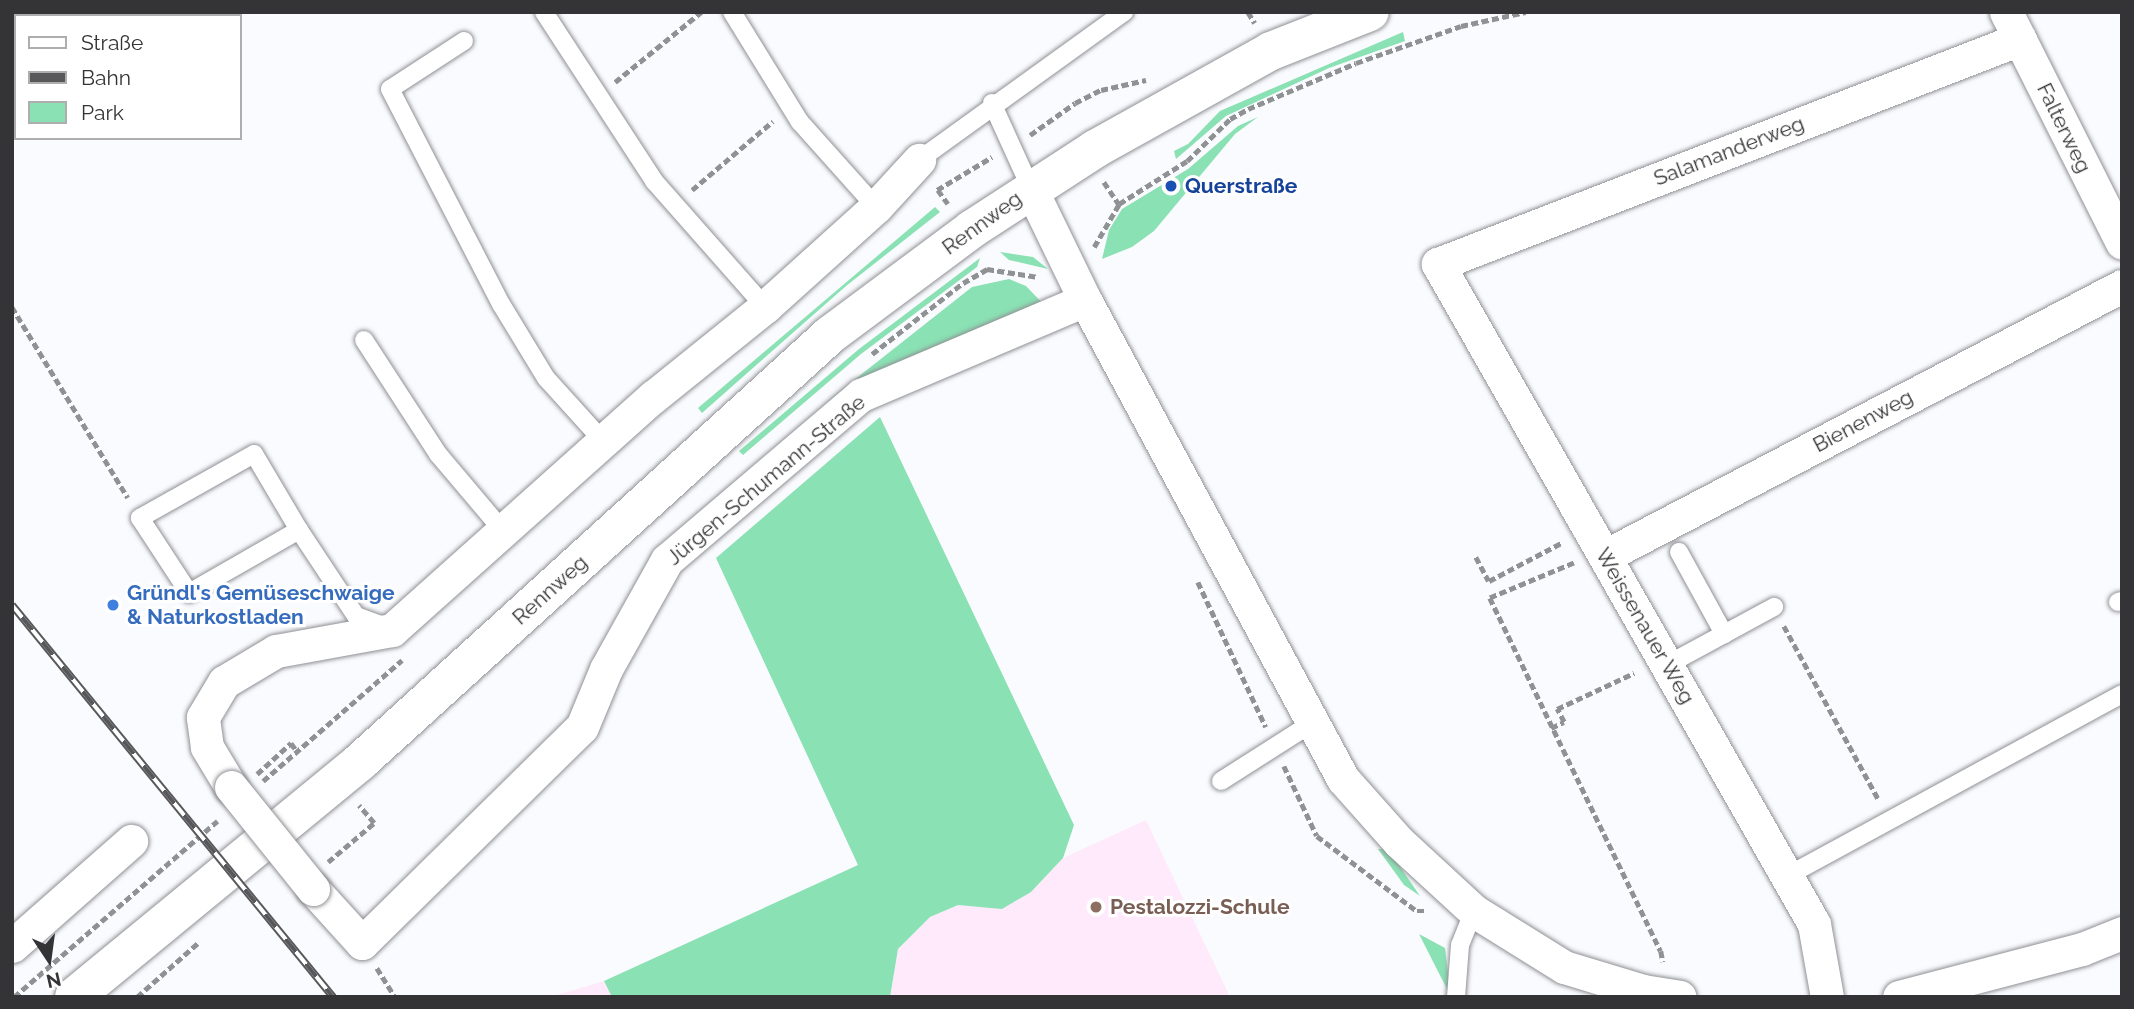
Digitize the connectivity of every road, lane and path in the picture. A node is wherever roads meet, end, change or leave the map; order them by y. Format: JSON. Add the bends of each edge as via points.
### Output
{"nodes":[{"id":1,"x":544,"y":12,"type":"edge"},
{"id":2,"x":701,"y":12,"type":"edge"},
{"id":3,"x":732,"y":12,"type":"edge"},
{"id":4,"x":1370,"y":12,"type":"edge"},
{"id":5,"x":1526,"y":12,"type":"edge"},
{"id":6,"x":1116,"y":14,"type":"edge"},
{"id":7,"x":2013,"y":26,"type":"edge"},
{"id":8,"x":464,"y":41,"type":"dead end"},
{"id":9,"x":1191,"y":93,"type":"junction"},
{"id":10,"x":598,"y":96,"type":"junction"},
{"id":11,"x":992,"y":103,"type":"junction"},
{"id":12,"x":778,"y":117,"type":"dead end"},
{"id":13,"x":1012,"y":146,"type":"junction"},
{"id":14,"x":919,"y":160,"type":"joint"},
{"id":15,"x":1031,"y":189,"type":"junction"},
{"id":16,"x":675,"y":204,"type":"junction"},
{"id":17,"x":876,"y":207,"type":"junction"},
{"id":18,"x":2122,"y":243,"type":"edge"},
{"id":19,"x":1438,"y":264,"type":"joint"},
{"id":20,"x":1070,"y":270,"type":"junction"},
{"id":21,"x":2122,"y":286,"type":"edge"},
{"id":22,"x":1074,"y":304,"type":"junction"},
{"id":23,"x":12,"y":307,"type":"edge"},
{"id":24,"x":765,"y":307,"type":"junction"},
{"id":25,"x":364,"y":340,"type":"dead end"},
{"id":26,"x":870,"y":356,"type":"dead end"},
{"id":27,"x":603,"y":441,"type":"junction"},
{"id":28,"x":140,"y":518,"type":"junction"},
{"id":29,"x":299,"y":530,"type":"junction"},
{"id":30,"x":503,"y":531,"type":"junction"},
{"id":31,"x":1597,"y":542,"type":"junction"},
{"id":32,"x":1679,"y":552,"type":"dead end"},
{"id":33,"x":1476,"y":557,"type":"dead end"},
{"id":34,"x":1197,"y":580,"type":"dead end"},
{"id":35,"x":1774,"y":607,"type":"joint"},
{"id":36,"x":1724,"y":634,"type":"junction"},
{"id":37,"x":398,"y":644,"type":"junction"},
{"id":38,"x":1667,"y":665,"type":"junction"},
{"id":39,"x":1629,"y":675,"type":"dead end"},
{"id":40,"x":2122,"y":694,"type":"edge"},
{"id":41,"x":1312,"y":723,"type":"junction"},
{"id":42,"x":1551,"y":728,"type":"junction"},
{"id":43,"x":1274,"y":746,"type":"junction"},
{"id":44,"x":297,"y":751,"type":"junction"},
{"id":45,"x":1221,"y":781,"type":"dead end"},
{"id":46,"x":365,"y":793,"type":"dead end"},
{"id":47,"x":236,"y":795,"type":"junction"},
{"id":48,"x":356,"y":802,"type":"junction"},
{"id":49,"x":346,"y":810,"type":"dead end"},
{"id":50,"x":1890,"y":820,"type":"junction"},
{"id":51,"x":131,"y":841,"type":"dead end"},
{"id":52,"x":1787,"y":876,"type":"junction"},
{"id":53,"x":310,"y":885,"type":"junction"},
{"id":54,"x":1474,"y":911,"type":"junction"},
{"id":55,"x":2122,"y":933,"type":"edge"},
{"id":56,"x":207,"y":935,"type":"dead end"},
{"id":57,"x":12,"y":946,"type":"edge"},
{"id":58,"x":1990,"y":985,"type":"edge"},
{"id":59,"x":1673,"y":996,"type":"edge"},
{"id":60,"x":14,"y":997,"type":"edge"},
{"id":61,"x":74,"y":997,"type":"edge"},
{"id":62,"x":137,"y":997,"type":"edge"},
{"id":63,"x":1456,"y":997,"type":"edge"},
{"id":64,"x":1827,"y":997,"type":"edge"},
{"id":65,"x":1899,"y":997,"type":"edge"}],
"edges":[{"from":1,"to":10,"type":"lane"},
{"from":2,"to":10,"type":"path"},
{"from":3,"to":17,"type":"lane","via":[[800,122]]},
{"from":4,"to":9,"type":"main road","name":"Rennweg","via":[[1271,51]]},
{"from":5,"to":20,"type":"path","via":[[1461,26],[1356,62],[1230,119],[1187,161],[1119,204],[1095,246]]},
{"from":6,"to":11,"type":"lane"},
{"from":7,"to":18,"type":"street","name":"Falterweg"},
{"from":7,"to":19,"type":"street","name":"Salamanderweg"},
{"from":8,"to":27,"type":"lane","via":[[390,89],[501,304],[546,378]]},
{"from":9,"to":13,"type":"path","via":[[1143,79],[1101,90]]},
{"from":9,"to":15,"type":"main road","name":"Rennweg"},
{"from":10,"to":16,"type":"lane","via":[[654,181]]},
{"from":11,"to":13,"type":"lane","name":"Rennweg"},
{"from":11,"to":14,"type":"lane"},
{"from":12,"to":16,"type":"path"},
{"from":13,"to":15,"type":"lane","name":"Rennweg"},
{"from":14,"to":17,"type":"street"},
{"from":15,"to":20,"type":"street"},
{"from":15,"to":61,"type":"main road","name":"Rennweg","via":[[816,348],[361,761]]},
{"from":16,"to":24,"type":"lane"},
{"from":17,"to":24,"type":"street"},
{"from":19,"to":31,"type":"street","name":"Weissenauer Weg"},
{"from":20,"to":22,"type":"street"},
{"from":21,"to":31,"type":"street","name":"Bienenweg"},
{"from":22,"to":26,"type":"path","via":[[1048,281],[1013,270],[987,269]]},
{"from":22,"to":41,"type":"street"},
{"from":22,"to":53,"type":"street","name":"Jürgen-Schumann-Straße","via":[[861,395],[667,560],[606,669],[582,727],[362,943]]},
{"from":23,"to":28,"type":"path"},
{"from":24,"to":27,"type":"street"},
{"from":25,"to":30,"type":"lane","via":[[438,454]]},
{"from":27,"to":30,"type":"street"},
{"from":28,"to":29,"type":"lane","via":[[189,593]]},
{"from":28,"to":29,"type":"lane","via":[[254,454]]},
{"from":29,"to":37,"type":"lane","via":[[356,616]]},
{"from":30,"to":37,"type":"street"},
{"from":31,"to":33,"type":"path","via":[[1489,581]]},
{"from":31,"to":38,"type":"street","name":"Weissenauer Weg"},
{"from":31,"to":42,"type":"path","via":[[1590,557],[1490,598]]},
{"from":32,"to":36,"type":"lane"},
{"from":34,"to":43,"type":"path"},
{"from":35,"to":36,"type":"lane"},
{"from":35,"to":50,"type":"path"},
{"from":36,"to":38,"type":"lane"},
{"from":37,"to":44,"type":"path"},
{"from":37,"to":47,"type":"street","via":[[276,651],[224,681],[203,717],[207,747]]},
{"from":38,"to":52,"type":"street","name":"Weissenauer Weg"},
{"from":39,"to":42,"type":"path","via":[[1557,709],[1564,722]]},
{"from":40,"to":50,"type":"lane"},
{"from":41,"to":43,"type":"lane"},
{"from":41,"to":54,"type":"street","via":[[1343,779],[1398,842]]},
{"from":42,"to":59,"type":"path","via":[[1661,951]]},
{"from":43,"to":45,"type":"lane"},
{"from":43,"to":54,"type":"path","via":[[1317,836],[1417,911]]},
{"from":44,"to":47,"type":"path"},
{"from":44,"to":47,"type":"path","via":[[291,743]]},
{"from":46,"to":48,"type":"path"},
{"from":47,"to":53,"type":"street","bridge":true},
{"from":47,"to":60,"type":"path"},
{"from":48,"to":49,"type":"path"},
{"from":48,"to":53,"type":"path","via":[[374,823]]},
{"from":50,"to":52,"type":"lane"},
{"from":51,"to":57,"type":"street"},
{"from":52,"to":64,"type":"street","name":"Weissenauer Weg","via":[[1814,924]]},
{"from":54,"to":59,"type":"street","via":[[1564,967]]},
{"from":54,"to":63,"type":"lane","via":[[1460,945]]},
{"from":55,"to":58,"type":"street"},
{"from":56,"to":62,"type":"path"},
{"from":58,"to":65,"type":"street"}]}
